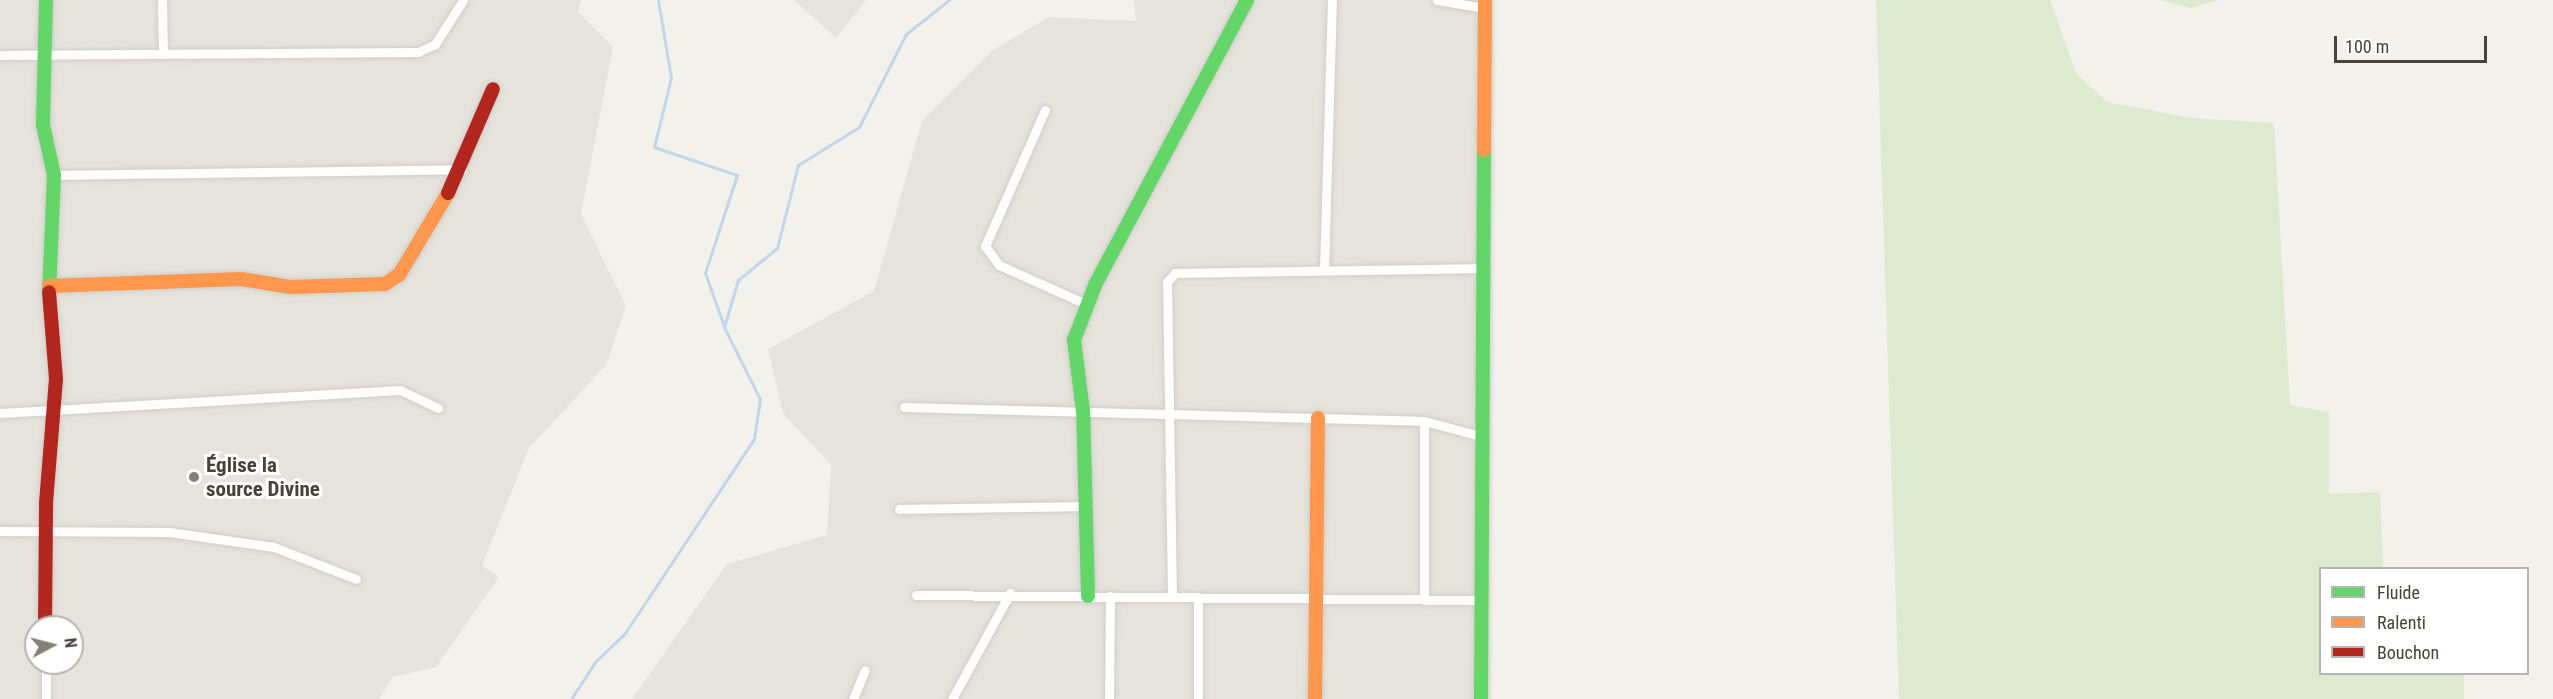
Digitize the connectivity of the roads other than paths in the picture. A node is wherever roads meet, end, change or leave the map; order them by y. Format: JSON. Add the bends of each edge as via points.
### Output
{"nodes":[{"id":1,"x":46,"y":0,"type":"edge"},
{"id":2,"x":162,"y":0,"type":"edge"},
{"id":3,"x":463,"y":0,"type":"edge"},
{"id":4,"x":1247,"y":0,"type":"edge"},
{"id":5,"x":1332,"y":0,"type":"edge"},
{"id":6,"x":1437,"y":0,"type":"edge"},
{"id":7,"x":1485,"y":4,"type":"edge"},
{"id":8,"x":163,"y":54,"type":"junction"},
{"id":9,"x":0,"y":55,"type":"edge"},
{"id":10,"x":43,"y":59,"type":"junction"},
{"id":11,"x":493,"y":89,"type":"dead end"},
{"id":12,"x":1045,"y":110,"type":"dead end"},
{"id":13,"x":462,"y":169,"type":"junction"},
{"id":14,"x":54,"y":175,"type":"junction"},
{"id":15,"x":1485,"y":268,"type":"junction"},
{"id":16,"x":1324,"y":269,"type":"junction"},
{"id":17,"x":49,"y":286,"type":"junction"},
{"id":18,"x":1088,"y":305,"type":"junction"},
{"id":19,"x":904,"y":407,"type":"dead end"},
{"id":20,"x":438,"y":408,"type":"dead end"},
{"id":21,"x":1083,"y":411,"type":"junction"},
{"id":22,"x":0,"y":413,"type":"edge"},
{"id":23,"x":1170,"y":413,"type":"junction"},
{"id":24,"x":53,"y":414,"type":"junction"},
{"id":25,"x":1318,"y":418,"type":"junction"},
{"id":26,"x":1424,"y":421,"type":"junction"},
{"id":27,"x":1484,"y":437,"type":"junction"},
{"id":28,"x":1086,"y":506,"type":"junction"},
{"id":29,"x":899,"y":509,"type":"dead end"},
{"id":30,"x":46,"y":529,"type":"junction"},
{"id":31,"x":0,"y":531,"type":"edge"},
{"id":32,"x":356,"y":579,"type":"dead end"},
{"id":33,"x":1010,"y":593,"type":"junction"},
{"id":34,"x":916,"y":595,"type":"dead end"},
{"id":35,"x":1088,"y":596,"type":"junction"},
{"id":36,"x":1110,"y":596,"type":"junction"},
{"id":37,"x":1172,"y":596,"type":"junction"},
{"id":38,"x":1198,"y":597,"type":"junction"},
{"id":39,"x":1319,"y":597,"type":"junction"},
{"id":40,"x":1424,"y":599,"type":"junction"},
{"id":41,"x":1482,"y":600,"type":"junction"},
{"id":42,"x":45,"y":615,"type":"edge"},
{"id":43,"x":865,"y":670,"type":"dead end"},
{"id":44,"x":46,"y":675,"type":"edge"},
{"id":45,"x":46,"y":699,"type":"edge"},
{"id":46,"x":853,"y":699,"type":"edge"},
{"id":47,"x":952,"y":699,"type":"edge"},
{"id":48,"x":1109,"y":699,"type":"edge"},
{"id":49,"x":1198,"y":699,"type":"edge"},
{"id":50,"x":1315,"y":699,"type":"edge"},
{"id":51,"x":1481,"y":699,"type":"edge"}],
"edges":[{"from":1,"to":10,"type":"street"},
{"from":2,"to":8,"type":"street"},
{"from":3,"to":8,"type":"street","via":[[435,44],[418,52]]},
{"from":4,"to":18,"type":"street"},
{"from":5,"to":16,"type":"street"},
{"from":6,"to":7,"type":"street"},
{"from":7,"to":15,"type":"street"},
{"from":8,"to":10,"type":"street"},
{"from":9,"to":10,"type":"street"},
{"from":10,"to":14,"type":"street","via":[[43,125]]},
{"from":11,"to":13,"type":"street"},
{"from":12,"to":18,"type":"street","via":[[986,246],[999,266]]},
{"from":13,"to":14,"type":"street"},
{"from":13,"to":17,"type":"street","via":[[399,275],[385,284],[291,287],[241,279]]},
{"from":14,"to":17,"type":"street"},
{"from":15,"to":16,"type":"street"},
{"from":15,"to":27,"type":"street"},
{"from":16,"to":23,"type":"street","via":[[1175,273],[1167,282]]},
{"from":17,"to":24,"type":"street","via":[[56,379]]},
{"from":18,"to":21,"type":"street","via":[[1074,340]]},
{"from":19,"to":21,"type":"street"},
{"from":20,"to":24,"type":"street","via":[[400,390],[82,405]]},
{"from":21,"to":23,"type":"street"},
{"from":21,"to":28,"type":"street"},
{"from":22,"to":24,"type":"street"},
{"from":23,"to":25,"type":"street"},
{"from":23,"to":37,"type":"street"},
{"from":24,"to":30,"type":"street"},
{"from":25,"to":26,"type":"street"},
{"from":25,"to":39,"type":"street"},
{"from":26,"to":27,"type":"street"},
{"from":26,"to":40,"type":"street"},
{"from":27,"to":41,"type":"street"},
{"from":28,"to":29,"type":"street"},
{"from":28,"to":35,"type":"street"},
{"from":30,"to":31,"type":"street"},
{"from":30,"to":32,"type":"street","via":[[169,532],[274,547]]},
{"from":30,"to":42,"type":"street"},
{"from":33,"to":34,"type":"street"},
{"from":33,"to":35,"type":"street"},
{"from":33,"to":47,"type":"street"},
{"from":35,"to":36,"type":"street"},
{"from":36,"to":37,"type":"street"},
{"from":36,"to":48,"type":"street"},
{"from":37,"to":38,"type":"street"},
{"from":38,"to":39,"type":"street"},
{"from":38,"to":49,"type":"street"},
{"from":39,"to":40,"type":"street"},
{"from":39,"to":50,"type":"street"},
{"from":40,"to":41,"type":"street"},
{"from":41,"to":51,"type":"street"},
{"from":43,"to":46,"type":"street"},
{"from":44,"to":45,"type":"street"}]}
